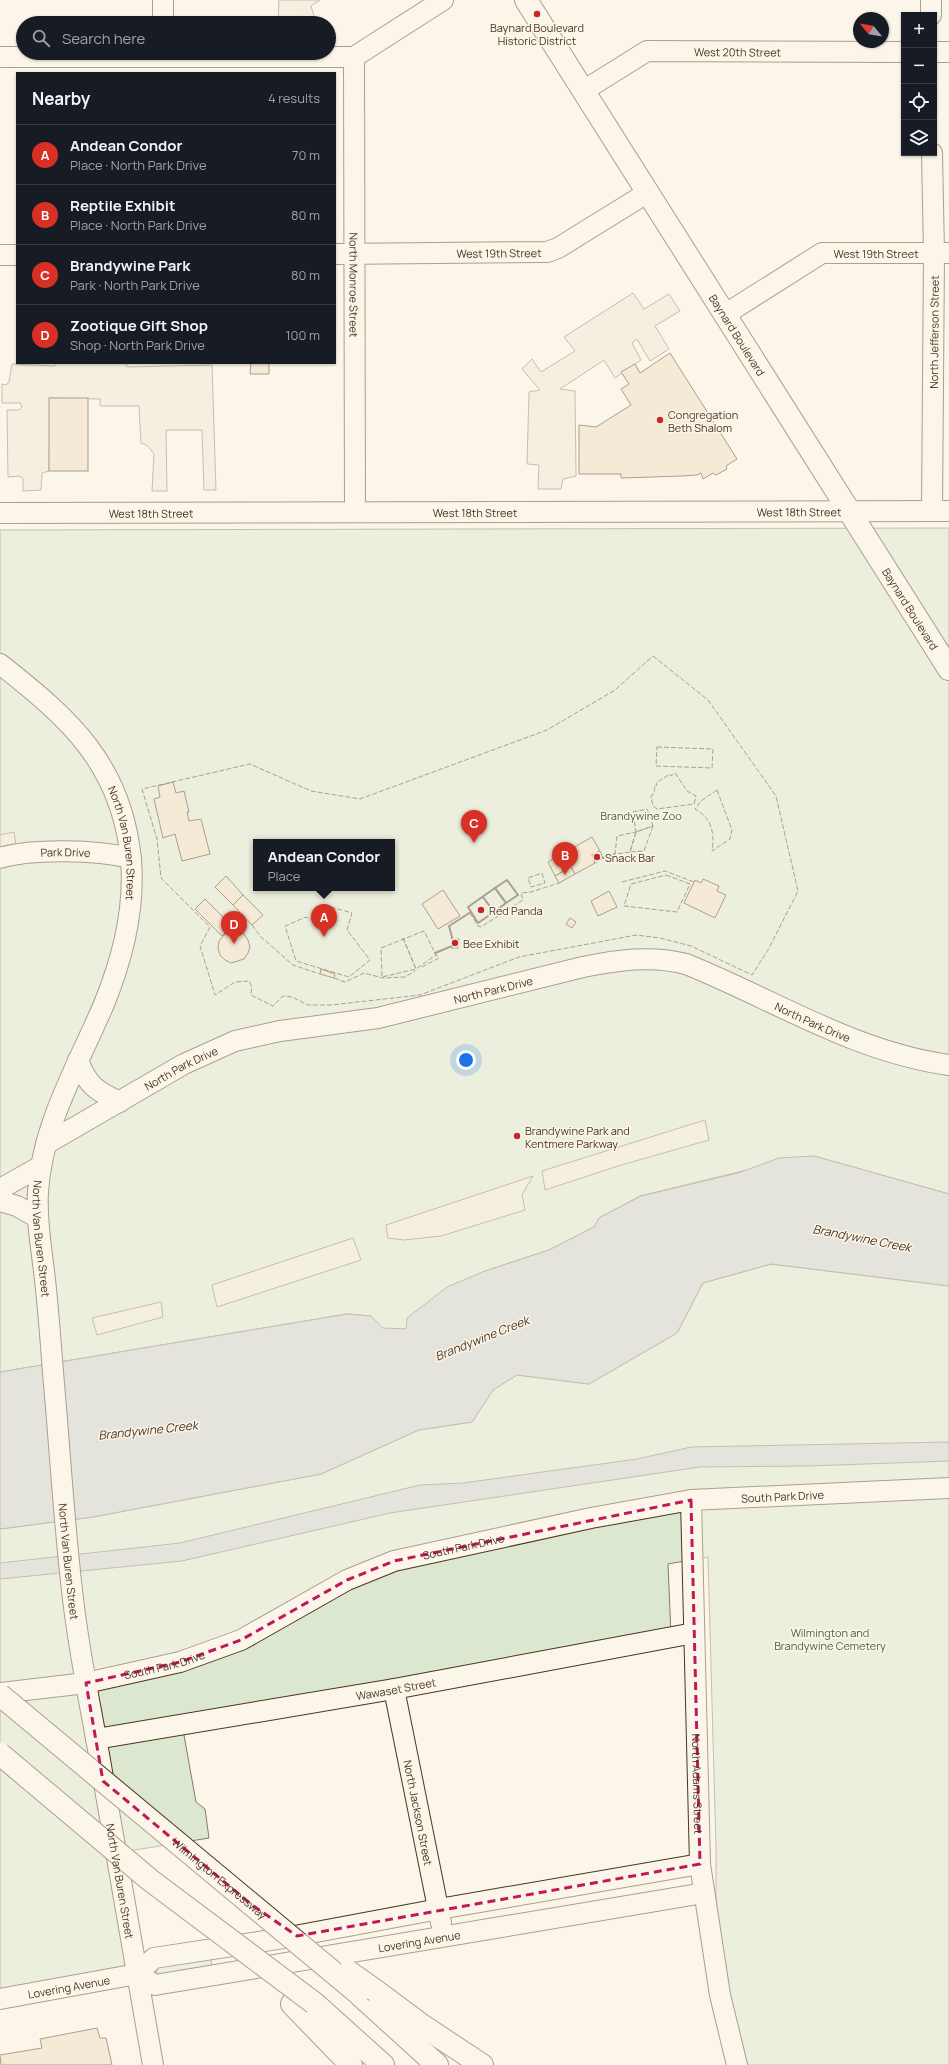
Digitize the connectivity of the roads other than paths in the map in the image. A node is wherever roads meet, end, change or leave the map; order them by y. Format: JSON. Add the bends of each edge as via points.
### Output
{"nodes":[{"id":1,"x":163,"y":0,"type":"edge"},
{"id":2,"x":444,"y":0,"type":"edge"},
{"id":3,"x":526,"y":0,"type":"edge"},
{"id":4,"x":931,"y":0,"type":"edge"},
{"id":5,"x":931,"y":12,"type":"edge"},
{"id":6,"x":163,"y":16,"type":"edge"},
{"id":7,"x":901,"y":52,"type":"edge"},
{"id":8,"x":937,"y":52,"type":"edge"},
{"id":9,"x":949,"y":52,"type":"edge"},
{"id":10,"x":0,"y":57,"type":"edge"},
{"id":11,"x":16,"y":57,"type":"edge"},
{"id":12,"x":336,"y":57,"type":"edge"},
{"id":13,"x":354,"y":57,"type":"junction"},
{"id":14,"x":583,"y":90,"type":"junction"},
{"id":15,"x":932,"y":156,"type":"edge"},
{"id":16,"x":647,"y":193,"type":"junction"},
{"id":17,"x":941,"y":253,"type":"edge"},
{"id":18,"x":345,"y":254,"type":"edge"},
{"id":19,"x":0,"y":255,"type":"edge"},
{"id":20,"x":16,"y":255,"type":"edge"},
{"id":21,"x":724,"y":315,"type":"junction"},
{"id":22,"x":850,"y":511,"type":"junction"},
{"id":23,"x":941,"y":511,"type":"edge"},
{"id":24,"x":355,"y":512,"type":"junction"},
{"id":25,"x":0,"y":513,"type":"edge"},
{"id":26,"x":0,"y":664,"type":"edge"},
{"id":27,"x":949,"y":669,"type":"edge"},
{"id":28,"x":0,"y":858,"type":"edge"},
{"id":29,"x":130,"y":858,"type":"junction"},
{"id":30,"x":78,"y":1060,"type":"junction"},
{"id":31,"x":949,"y":1065,"type":"edge"},
{"id":32,"x":120,"y":1102,"type":"junction"},
{"id":33,"x":46,"y":1144,"type":"junction"},
{"id":34,"x":41,"y":1166,"type":"junction"},
{"id":35,"x":0,"y":1189,"type":"edge"},
{"id":36,"x":0,"y":1201,"type":"edge"},
{"id":37,"x":38,"y":1218,"type":"junction"},
{"id":38,"x":949,"y":1488,"type":"edge"},
{"id":39,"x":691,"y":1500,"type":"junction"},
{"id":40,"x":694,"y":1633,"type":"junction"},
{"id":41,"x":86,"y":1683,"type":"junction"},
{"id":42,"x":394,"y":1689,"type":"junction"},
{"id":43,"x":0,"y":1694,"type":"edge"},
{"id":44,"x":96,"y":1739,"type":"junction"},
{"id":45,"x":0,"y":1754,"type":"edge"},
{"id":46,"x":700,"y":1864,"type":"junction"},
{"id":47,"x":150,"y":1880,"type":"junction"},
{"id":48,"x":704,"y":1893,"type":"junction"},
{"id":49,"x":439,"y":1909,"type":"junction"},
{"id":50,"x":444,"y":1936,"type":"junction"},
{"id":51,"x":137,"y":1974,"type":"junction"},
{"id":52,"x":367,"y":1992,"type":"junction"},
{"id":53,"x":0,"y":1999,"type":"edge"},
{"id":54,"x":152,"y":2065,"type":"edge"},
{"id":55,"x":352,"y":2065,"type":"edge"},
{"id":56,"x":383,"y":2065,"type":"edge"},
{"id":57,"x":437,"y":2065,"type":"edge"},
{"id":58,"x":482,"y":2065,"type":"edge"},
{"id":59,"x":737,"y":2065,"type":"edge"}],
"edges":[{"from":1,"to":6,"type":"street"},
{"from":2,"to":13,"type":"street"},
{"from":3,"to":14,"type":"main road","name":"Baynard Boulevard"},
{"from":4,"to":5,"type":"street"},
{"from":7,"to":14,"type":"street","name":"West 20th Street","via":[[647,51]]},
{"from":8,"to":9,"type":"street"},
{"from":10,"to":11,"type":"street"},
{"from":12,"to":13,"type":"street"},
{"from":13,"to":18,"type":"street","name":"North Monroe Street"},
{"from":14,"to":16,"type":"main road","name":"Baynard Boulevard"},
{"from":15,"to":17,"type":"street","name":"North Jefferson Street"},
{"from":16,"to":18,"type":"street","name":"West 19th Street","via":[[558,248],[547,252]]},
{"from":16,"to":21,"type":"main road","name":"Baynard Boulevard"},
{"from":17,"to":21,"type":"street","name":"West 19th Street","via":[[822,254]]},
{"from":17,"to":23,"type":"street","name":"North Jefferson Street"},
{"from":18,"to":24,"type":"street","name":"North Monroe Street"},
{"from":19,"to":20,"type":"street"},
{"from":21,"to":22,"type":"main road","name":"Baynard Boulevard"},
{"from":22,"to":23,"type":"street","name":"West 18th Street"},
{"from":22,"to":24,"type":"street","name":"West 18th Street"},
{"from":22,"to":27,"type":"main road","name":"Baynard Boulevard"},
{"from":24,"to":25,"type":"street","name":"West 18th Street"},
{"from":26,"to":29,"type":"street","name":"North Van Buren Street","via":[[61,714],[94,753],[116,794],[124,819]]},
{"from":28,"to":29,"type":"street","name":"Park Drive","via":[[53,852],[99,853]]},
{"from":29,"to":30,"type":"street","name":"North Van Buren Street","via":[[129,912],[123,946],[104,1003]]},
{"from":30,"to":32,"type":"street","via":[[84,1077],[92,1086]]},
{"from":30,"to":33,"type":"street","name":"North Van Buren Street"},
{"from":31,"to":32,"type":"street","name":"North Park Drive","via":[[931,1063],[845,1037],[709,974],[670,960],[651,958],[609,961],[378,1018],[258,1034],[213,1050]]},
{"from":32,"to":33,"type":"street","name":"North Park Drive"},
{"from":33,"to":34,"type":"street","name":"North Van Buren Street"},
{"from":34,"to":35,"type":"street"},
{"from":34,"to":37,"type":"street","name":"North Van Buren Street"},
{"from":36,"to":37,"type":"street","via":[[17,1206]]},
{"from":37,"to":41,"type":"street","name":"North Van Buren Street","via":[[47,1293],[72,1592]]},
{"from":38,"to":39,"type":"street","name":"South Park Drive"},
{"from":39,"to":40,"type":"street","name":"North Adams Street"},
{"from":39,"to":41,"type":"street","name":"South Park Drive","via":[[591,1518],[394,1561],[347,1580],[241,1640],[180,1662]]},
{"from":40,"to":42,"type":"street","name":"Wawaset Street"},
{"from":40,"to":46,"type":"street","name":"North Adams Street"},
{"from":41,"to":43,"type":"street","name":"South Park Drive"},
{"from":41,"to":44,"type":"street","name":"North Van Buren Street"},
{"from":42,"to":44,"type":"street","name":"Wawaset Street"},
{"from":42,"to":49,"type":"street","name":"North Jackson Street"},
{"from":43,"to":52,"type":"main road","name":"Wilmington Expressway","bridge":true,"via":[[252,1905]]},
{"from":44,"to":51,"type":"street","name":"North Van Buren Street"},
{"from":45,"to":47,"type":"main road","bridge":true},
{"from":46,"to":48,"type":"street","name":"North Adams Street"},
{"from":46,"to":49,"type":"street"},
{"from":47,"to":55,"type":"main road","bridge":true,"via":[[292,2004]]},
{"from":47,"to":56,"type":"main road","bridge":true,"via":[[314,2003]]},
{"from":48,"to":50,"type":"street","name":"Lovering Avenue"},
{"from":48,"to":59,"type":"street","name":"North Adams Street","via":[[720,1995]]},
{"from":49,"to":50,"type":"street","name":"North Jackson Street"},
{"from":49,"to":51,"type":"street","via":[[284,1938],[154,1958]]},
{"from":50,"to":51,"type":"street","name":"Lovering Avenue","via":[[155,1985]]},
{"from":51,"to":53,"type":"street","name":"Lovering Avenue"},
{"from":51,"to":54,"type":"street","name":"North Van Buren Street"},
{"from":52,"to":57,"type":"main road"},
{"from":52,"to":58,"type":"main road"}]}
